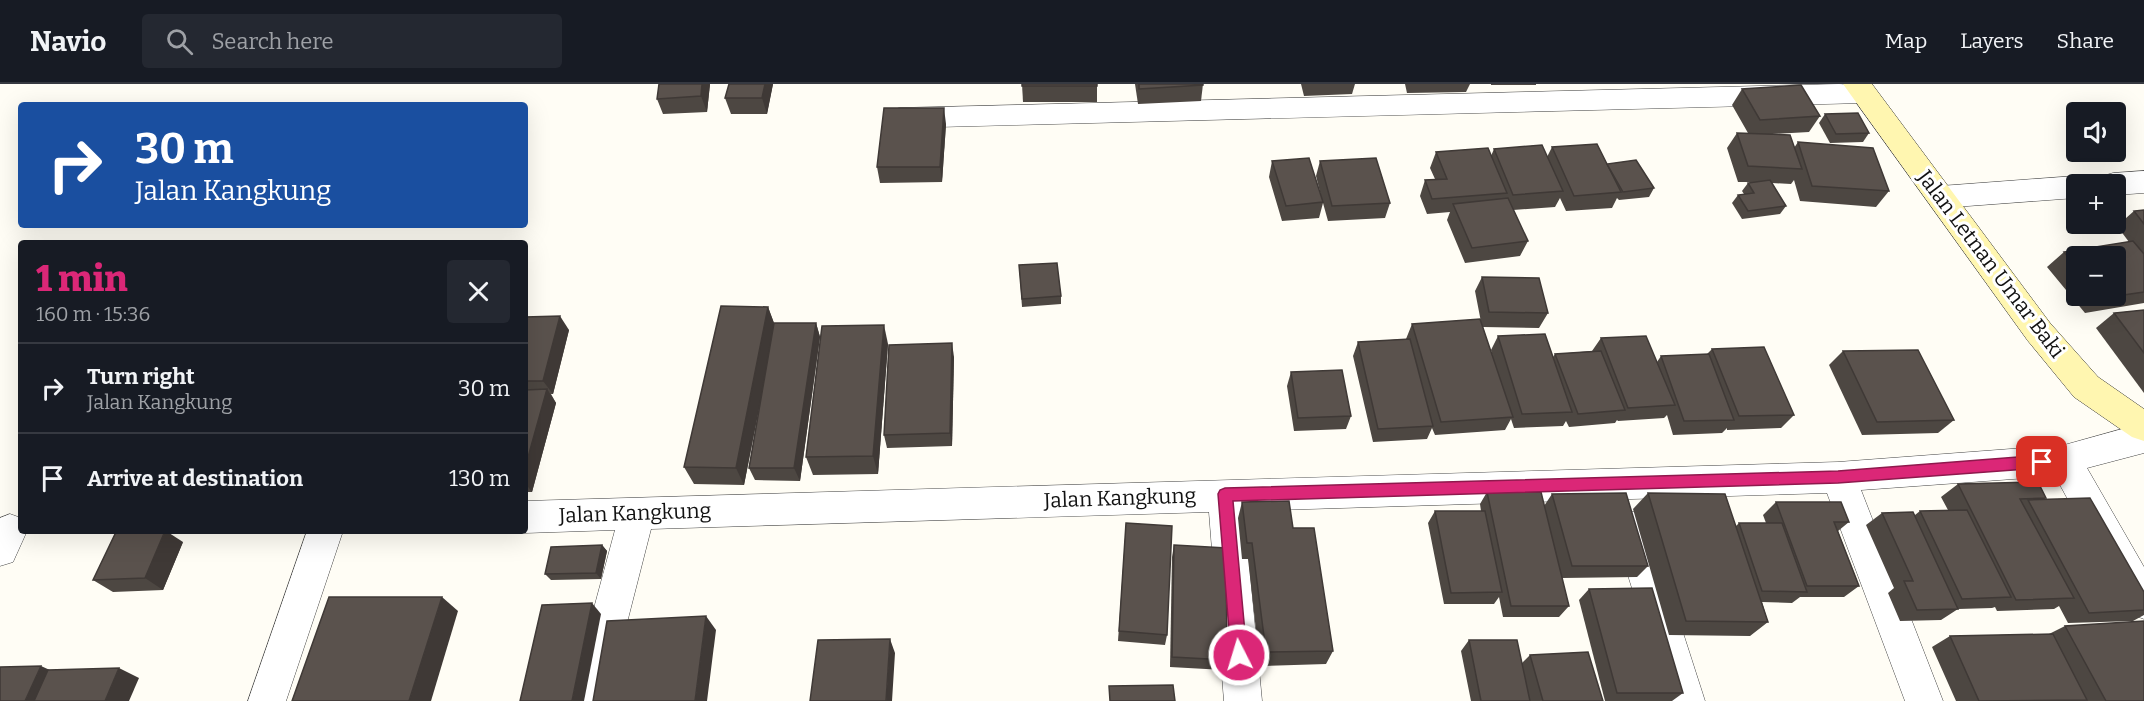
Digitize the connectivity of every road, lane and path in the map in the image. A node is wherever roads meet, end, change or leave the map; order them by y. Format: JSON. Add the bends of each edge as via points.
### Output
{"nodes":[{"id":1,"x":1860,"y":89,"type":"edge"},
{"id":2,"x":885,"y":118,"type":"edge"},
{"id":3,"x":2144,"y":182,"type":"edge"},
{"id":4,"x":2126,"y":183,"type":"edge"},
{"id":5,"x":2066,"y":188,"type":"edge"},
{"id":6,"x":1941,"y":197,"type":"junction"},
{"id":7,"x":2144,"y":427,"type":"edge"},
{"id":8,"x":2144,"y":438,"type":"edge"},
{"id":9,"x":2064,"y":460,"type":"junction"},
{"id":10,"x":1838,"y":477,"type":"junction"},
{"id":11,"x":1618,"y":485,"type":"junction"},
{"id":12,"x":1225,"y":494,"type":"junction"},
{"id":13,"x":637,"y":513,"type":"junction"},
{"id":14,"x":528,"y":517,"type":"edge"},
{"id":15,"x":324,"y":534,"type":"edge"},
{"id":16,"x":2144,"y":602,"type":"edge"},
{"id":17,"x":267,"y":701,"type":"edge"},
{"id":18,"x":588,"y":701,"type":"edge"},
{"id":19,"x":1243,"y":701,"type":"edge"},
{"id":20,"x":1686,"y":701,"type":"edge"},
{"id":21,"x":1924,"y":701,"type":"edge"}],
"edges":[{"from":1,"to":2,"type":"street"},
{"from":1,"to":6,"type":"street","name":"Jalan Letnan Umar Baki"},
{"from":3,"to":4,"type":"street"},
{"from":5,"to":6,"type":"street"},
{"from":6,"to":7,"type":"street","name":"Jalan Letnan Umar Baki","via":[[2039,332],[2086,387]]},
{"from":8,"to":9,"type":"street","name":"Jalan Kangkung"},
{"from":9,"to":10,"type":"street","name":"Jalan Kangkung"},
{"from":9,"to":16,"type":"street"},
{"from":10,"to":11,"type":"street","name":"Jalan Kangkung"},
{"from":10,"to":21,"type":"street"},
{"from":11,"to":12,"type":"street","name":"Jalan Kangkung"},
{"from":11,"to":20,"type":"street"},
{"from":12,"to":13,"type":"street","name":"Jalan Kangkung"},
{"from":12,"to":19,"type":"street"},
{"from":13,"to":14,"type":"street","name":"Jalan Kangkung"},
{"from":13,"to":18,"type":"street"},
{"from":15,"to":17,"type":"street"}]}
